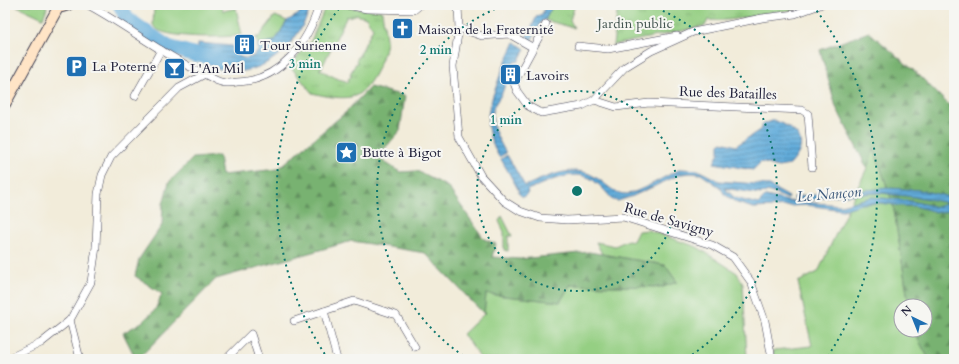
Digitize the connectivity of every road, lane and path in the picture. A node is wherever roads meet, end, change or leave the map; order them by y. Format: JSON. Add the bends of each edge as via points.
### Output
{"nodes":[{"id":1,"x":62,"y":5,"type":"edge"},
{"id":2,"x":88,"y":5,"type":"edge"},
{"id":3,"x":319,"y":5,"type":"edge"},
{"id":4,"x":347,"y":5,"type":"edge"},
{"id":5,"x":420,"y":5,"type":"edge"},
{"id":6,"x":458,"y":5,"type":"edge"},
{"id":7,"x":820,"y":5,"type":"edge"},
{"id":8,"x":546,"y":24,"type":"dead end"},
{"id":9,"x":458,"y":31,"type":"junction"},
{"id":10,"x":693,"y":32,"type":"junction"},
{"id":11,"x":578,"y":46,"type":"dead end"},
{"id":12,"x":531,"y":47,"type":"junction"},
{"id":13,"x":161,"y":50,"type":"junction"},
{"id":14,"x":204,"y":74,"type":"junction"},
{"id":15,"x":134,"y":96,"type":"dead end"},
{"id":16,"x":594,"y":100,"type":"junction"},
{"id":17,"x":5,"y":104,"type":"edge"},
{"id":18,"x":812,"y":167,"type":"dead end"},
{"id":19,"x":324,"y":311,"type":"junction"},
{"id":20,"x":70,"y":320,"type":"junction"},
{"id":21,"x":294,"y":321,"type":"dead end"},
{"id":22,"x":415,"y":348,"type":"dead end"},
{"id":23,"x":7,"y":359,"type":"edge"},
{"id":24,"x":80,"y":359,"type":"edge"},
{"id":25,"x":226,"y":359,"type":"edge"},
{"id":26,"x":259,"y":359,"type":"edge"},
{"id":27,"x":337,"y":359,"type":"edge"},
{"id":28,"x":772,"y":359,"type":"edge"}],
"edges":[{"from":1,"to":17,"type":"main road"},
{"from":2,"to":13,"type":"street"},
{"from":3,"to":14,"type":"street","via":[[305,37],[290,59],[277,70],[262,78],[245,82],[222,83]]},
{"from":4,"to":5,"type":"street","via":[[367,9],[414,10]]},
{"from":6,"to":9,"type":"street","name":"Rue de Savigny"},
{"from":7,"to":10,"type":"street","via":[[795,14]]},
{"from":8,"to":12,"type":"street"},
{"from":9,"to":12,"type":"street","via":[[482,36],[509,34]]},
{"from":9,"to":28,"type":"street","name":"Rue de Savigny","via":[[453,66],[459,137],[479,174],[504,201],[520,211],[540,218],[567,220],[623,217],[712,245],[733,257],[751,282],[765,321]]},
{"from":10,"to":11,"type":"street","via":[[608,49]]},
{"from":10,"to":16,"type":"street","via":[[651,51],[624,67]]},
{"from":12,"to":16,"type":"street","via":[[514,83],[528,106],[541,113],[582,106]]},
{"from":13,"to":14,"type":"street"},
{"from":13,"to":15,"type":"street"},
{"from":14,"to":20,"type":"street","via":[[179,88],[106,165],[98,194],[96,247],[91,282]]},
{"from":16,"to":18,"type":"street","name":"Rue des Batailles","via":[[616,107],[649,103],[802,110],[808,114]]},
{"from":19,"to":21,"type":"street"},
{"from":19,"to":22,"type":"street","via":[[354,302],[396,315]]},
{"from":19,"to":27,"type":"street"},
{"from":20,"to":23,"type":"street","via":[[42,343]]},
{"from":20,"to":24,"type":"street"},
{"from":25,"to":26,"type":"street","via":[[251,334]]}]}
